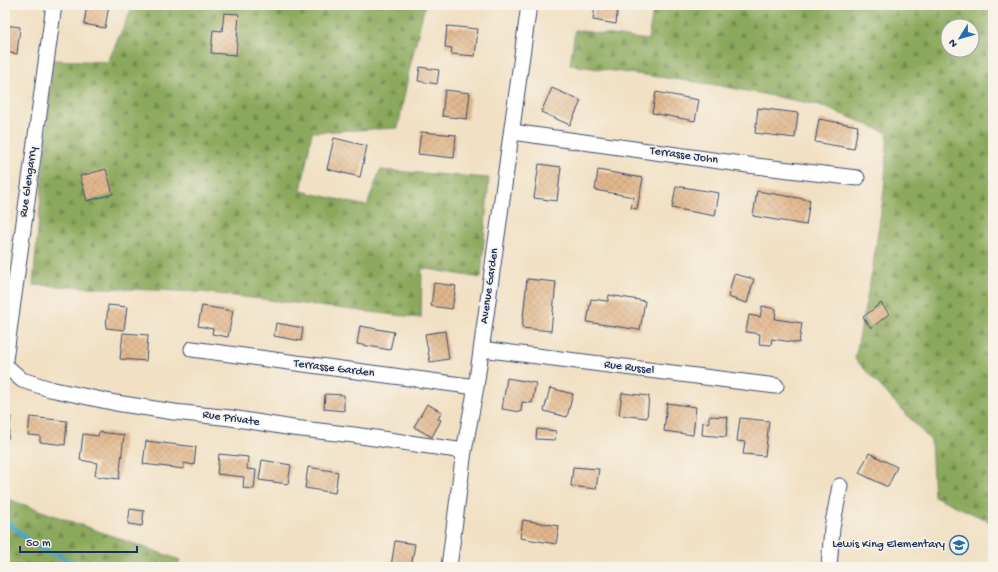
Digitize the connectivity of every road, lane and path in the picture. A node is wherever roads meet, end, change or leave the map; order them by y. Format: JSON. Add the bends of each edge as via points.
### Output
{"nodes":[{"id":1,"x":54,"y":5,"type":"edge"},
{"id":2,"x":529,"y":5,"type":"edge"},
{"id":3,"x":512,"y":132,"type":"junction"},
{"id":4,"x":857,"y":178,"type":"dead end"},
{"id":5,"x":192,"y":349,"type":"dead end"},
{"id":6,"x":481,"y":349,"type":"junction"},
{"id":7,"x":5,"y":360,"type":"edge"},
{"id":8,"x":5,"y":365,"type":"edge"},
{"id":9,"x":776,"y":386,"type":"dead end"},
{"id":10,"x":476,"y":387,"type":"junction"},
{"id":11,"x":464,"y":451,"type":"junction"},
{"id":12,"x":840,"y":486,"type":"dead end"},
{"id":13,"x":449,"y":567,"type":"edge"},
{"id":14,"x":829,"y":567,"type":"edge"}],
"edges":[{"from":1,"to":7,"type":"street","name":"Rue Glengarry"},
{"from":2,"to":3,"type":"street","name":"Avenue Garden"},
{"from":3,"to":4,"type":"street","name":"Terrasse John"},
{"from":3,"to":6,"type":"street","name":"Avenue Garden"},
{"from":5,"to":10,"type":"street","name":"Terrasse Garden"},
{"from":6,"to":9,"type":"street","name":"Rue Russel"},
{"from":6,"to":10,"type":"street","name":"Avenue Garden"},
{"from":8,"to":11,"type":"street","name":"Rue Private","via":[[22,380],[50,389],[116,403]]},
{"from":10,"to":11,"type":"street","name":"Avenue Garden"},
{"from":11,"to":13,"type":"street","name":"Avenue Garden"},
{"from":12,"to":14,"type":"street","via":[[832,528]]}]}
